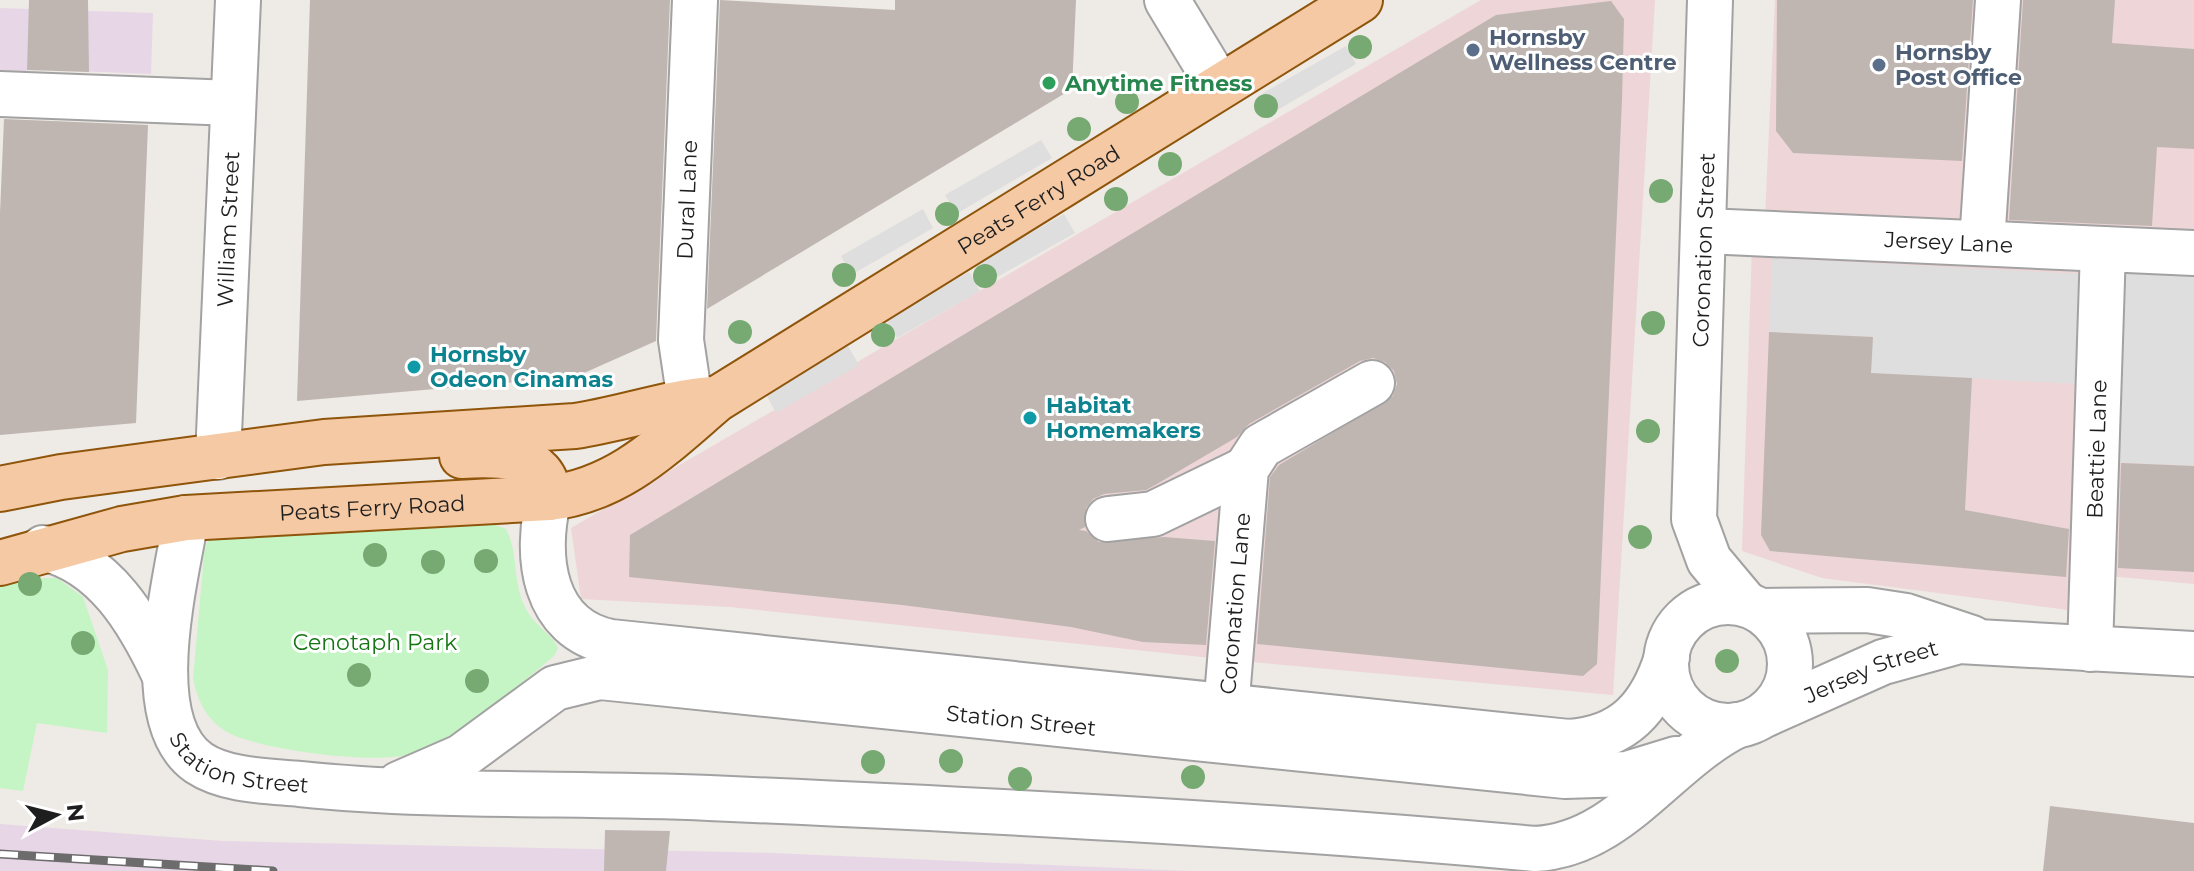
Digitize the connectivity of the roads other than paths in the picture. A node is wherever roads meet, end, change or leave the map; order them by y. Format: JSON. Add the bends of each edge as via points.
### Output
{"nodes":[{"id":1,"x":238,"y":0,"type":"edge"},
{"id":2,"x":695,"y":0,"type":"edge"},
{"id":3,"x":1167,"y":0,"type":"edge"},
{"id":4,"x":1360,"y":0,"type":"edge"},
{"id":5,"x":1710,"y":0,"type":"edge"},
{"id":6,"x":1998,"y":0,"type":"edge"},
{"id":7,"x":1219,"y":86,"type":"junction"},
{"id":8,"x":0,"y":94,"type":"edge"},
{"id":9,"x":233,"y":103,"type":"junction"},
{"id":10,"x":1705,"y":231,"type":"junction"},
{"id":11,"x":1982,"y":243,"type":"junction"},
{"id":12,"x":2103,"y":249,"type":"junction"},
{"id":13,"x":2194,"y":253,"type":"edge"},
{"id":14,"x":1372,"y":383,"type":"dead end"},
{"id":15,"x":703,"y":400,"type":"junction"},
{"id":16,"x":350,"y":440,"type":"junction"},
{"id":17,"x":218,"y":457,"type":"junction"},
{"id":18,"x":1246,"y":469,"type":"junction"},
{"id":19,"x":61,"y":477,"type":"junction"},
{"id":20,"x":0,"y":483,"type":"edge"},
{"id":21,"x":0,"y":489,"type":"edge"},
{"id":22,"x":549,"y":498,"type":"junction"},
{"id":23,"x":1695,"y":500,"type":"junction"},
{"id":24,"x":200,"y":517,"type":"junction"},
{"id":25,"x":1108,"y":519,"type":"dead end"},
{"id":26,"x":122,"y":529,"type":"junction"},
{"id":27,"x":0,"y":535,"type":"edge"},
{"id":28,"x":43,"y":548,"type":"junction"},
{"id":29,"x":0,"y":563,"type":"edge"},
{"id":30,"x":1753,"y":607,"type":"junction"},
{"id":31,"x":1982,"y":641,"type":"junction"},
{"id":32,"x":2090,"y":649,"type":"junction"},
{"id":33,"x":1668,"y":650,"type":"junction"},
{"id":34,"x":2194,"y":654,"type":"edge"},
{"id":35,"x":164,"y":674,"type":"junction"},
{"id":36,"x":1751,"y":720,"type":"junction"},
{"id":37,"x":1225,"y":723,"type":"junction"},
{"id":38,"x":1696,"y":749,"type":"junction"},
{"id":39,"x":373,"y":790,"type":"junction"}],
"edges":[{"from":1,"to":9,"type":"street","name":"William Street"},
{"from":2,"to":15,"type":"street","name":"Dural Lane","via":[[681,340]]},
{"from":3,"to":7,"type":"street"},
{"from":4,"to":7,"type":"main road","name":"Peats Ferry Road"},
{"from":5,"to":10,"type":"street","name":"Coronation Street"},
{"from":6,"to":11,"type":"street"},
{"from":7,"to":15,"type":"main road","name":"Peats Ferry Road"},
{"from":8,"to":9,"type":"street"},
{"from":9,"to":17,"type":"street","name":"William Street"},
{"from":10,"to":11,"type":"street","name":"Jersey Lane"},
{"from":10,"to":23,"type":"street","name":"Coronation Street"},
{"from":11,"to":12,"type":"street","name":"Jersey Lane"},
{"from":12,"to":13,"type":"street","name":"Jersey Lane"},
{"from":12,"to":32,"type":"street","name":"Beattie Lane"},
{"from":14,"to":18,"type":"street","name":"Coronation Lane","via":[[1261,446]]},
{"from":15,"to":16,"type":"main road","name":"Peats Ferry Road","via":[[575,426]]},
{"from":15,"to":22,"type":"main road","name":"Peats Ferry Road","via":[[657,451],[619,477],[588,491]]},
{"from":16,"to":17,"type":"main road","name":"Peats Ferry Road"},
{"from":16,"to":22,"type":"main road","via":[[417,457],[490,454],[522,459],[545,476]]},
{"from":17,"to":19,"type":"main road","name":"Peats Ferry Road"},
{"from":17,"to":24,"type":"main road","via":[[195,495]]},
{"from":18,"to":25,"type":"street","name":"Coronation Lane","via":[[1153,514]]},
{"from":18,"to":37,"type":"street","name":"Coronation Lane"},
{"from":19,"to":20,"type":"street","name":"Peats Ferry Road"},
{"from":19,"to":21,"type":"main road","name":"Peats Ferry Road"},
{"from":22,"to":24,"type":"main road","name":"Peats Ferry Road"},
{"from":22,"to":37,"type":"street","name":"Station Street","via":[[542,544],[546,583],[565,617],[595,639]]},
{"from":23,"to":30,"type":"street","name":"Coronation Street","via":[[1702,547],[1721,578]]},
{"from":23,"to":33,"type":"street","name":"Coronation Street","via":[[1685,591]]},
{"from":24,"to":26,"type":"main road","name":"Peats Ferry Road"},
{"from":24,"to":35,"type":"street","name":"Station Street"},
{"from":26,"to":27,"type":"main road","via":[[51,522]]},
{"from":26,"to":28,"type":"main road","name":"Peats Ferry Road"},
{"from":28,"to":29,"type":"main road","name":"Peats Ferry Road"},
{"from":28,"to":35,"type":"street","name":"Station Street","via":[[86,568],[123,602]]},
{"from":30,"to":31,"type":"street","name":"Jersey Street","via":[[1875,611]]},
{"from":30,"to":33,"type":"street","via":[[1714,603],[1700,608],[1687,617]]},
{"from":30,"to":36,"type":"street","via":[[1784,637],[1790,662],[1785,688]]},
{"from":31,"to":32,"type":"street","name":"Jersey Street"},
{"from":31,"to":36,"type":"street","name":"Jersey Street","via":[[1907,653]]},
{"from":32,"to":34,"type":"street","name":"Jersey Street"},
{"from":33,"to":36,"type":"street","via":[[1670,686],[1685,709],[1710,723]]},
{"from":33,"to":37,"type":"street","name":"Station Street","via":[[1647,704],[1618,728],[1583,741]]},
{"from":35,"to":39,"type":"street","name":"Station Street","via":[[173,732],[197,762],[228,775]]},
{"from":36,"to":38,"type":"street","name":"Station Street"},
{"from":37,"to":38,"type":"street","name":"Station Street","via":[[1593,777],[1641,772]]},
{"from":37,"to":39,"type":"street","name":"Station Street","via":[[592,678],[555,688],[432,773]]},
{"from":38,"to":39,"type":"street","name":"Station Street","via":[[1600,829],[1571,844],[1535,849],[905,807]]}]}
